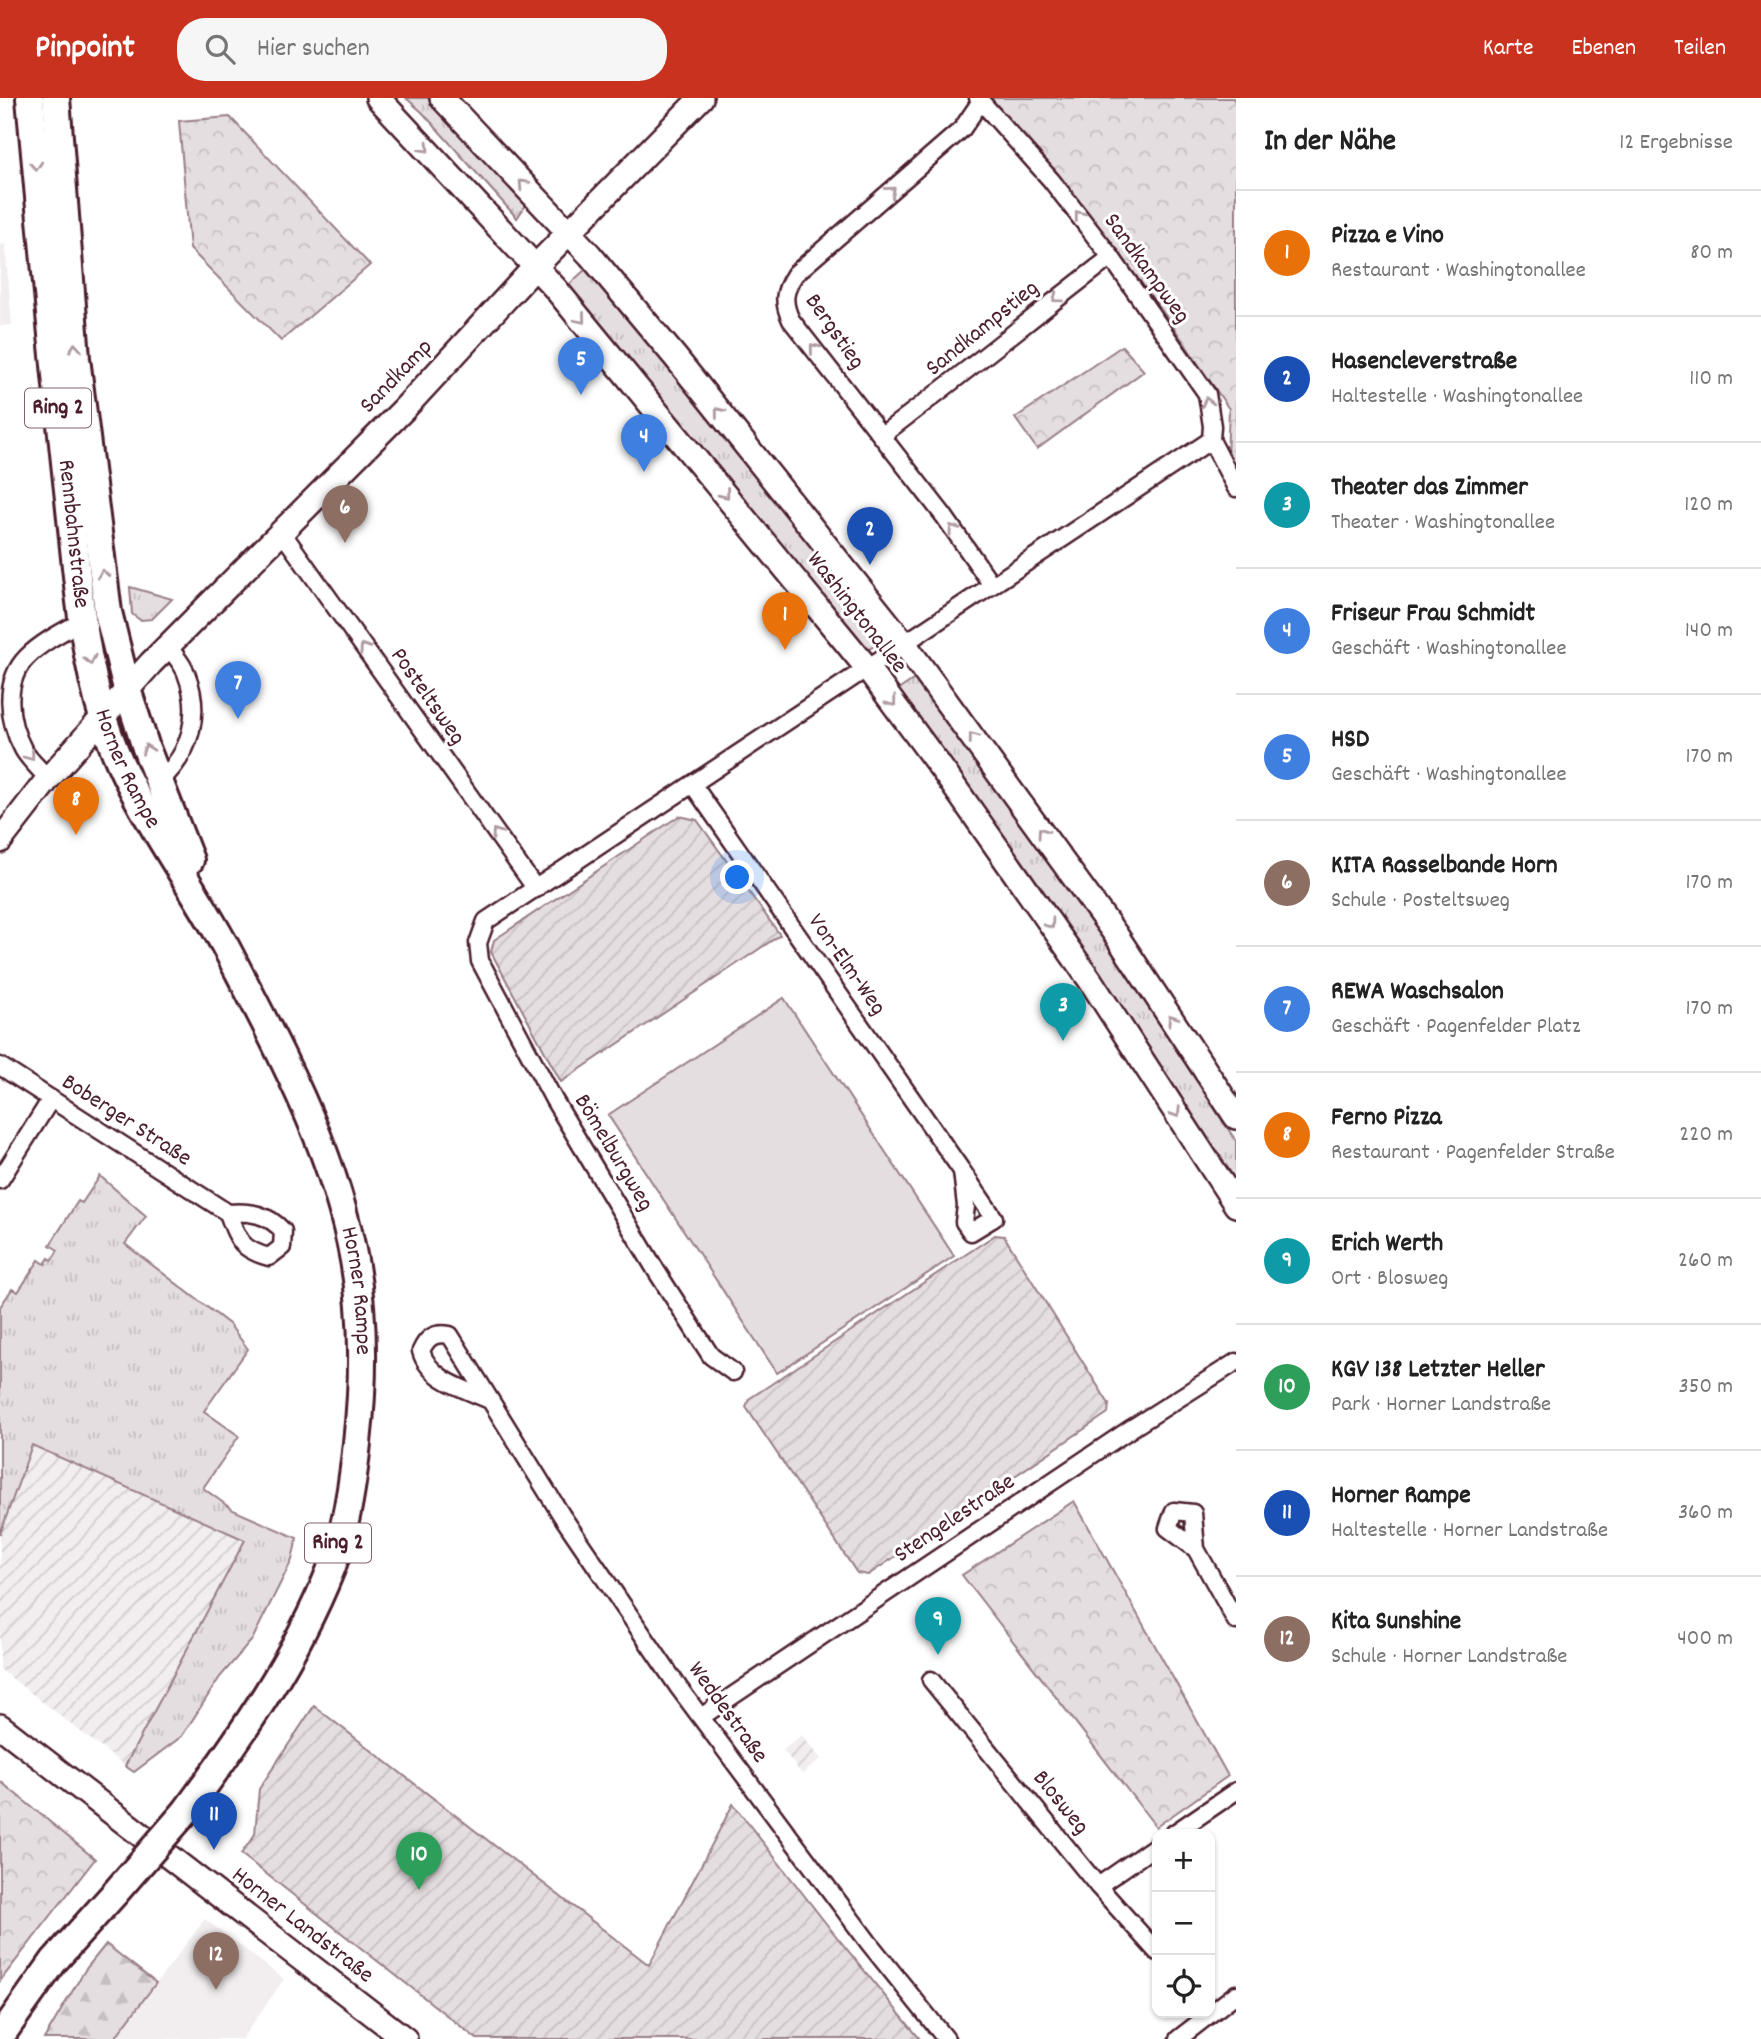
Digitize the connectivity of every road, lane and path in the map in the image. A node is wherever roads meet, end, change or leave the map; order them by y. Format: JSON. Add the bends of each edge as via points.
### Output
{"nodes":[{"id":1,"x":30,"y":98,"type":"edge"},
{"id":2,"x":57,"y":98,"type":"edge"},
{"id":3,"x":379,"y":98,"type":"edge"},
{"id":4,"x":442,"y":98,"type":"edge"},
{"id":5,"x":701,"y":98,"type":"edge"},
{"id":6,"x":979,"y":100,"type":"edge"},
{"id":7,"x":569,"y":234,"type":"junction"},
{"id":8,"x":1111,"y":257,"type":"junction"},
{"id":9,"x":535,"y":267,"type":"junction"},
{"id":10,"x":882,"y":435,"type":"junction"},
{"id":11,"x":1211,"y":440,"type":"junction"},
{"id":12,"x":1236,"y":488,"type":"edge"},
{"id":13,"x":281,"y":531,"type":"junction"},
{"id":14,"x":992,"y":584,"type":"junction"},
{"id":15,"x":82,"y":621,"type":"junction"},
{"id":16,"x":903,"y":642,"type":"junction"},
{"id":17,"x":167,"y":646,"type":"junction"},
{"id":18,"x":868,"y":669,"type":"junction"},
{"id":19,"x":5,"y":681,"type":"edge"},
{"id":20,"x":127,"y":689,"type":"junction"},
{"id":21,"x":103,"y":716,"type":"junction"},
{"id":22,"x":48,"y":779,"type":"junction"},
{"id":23,"x":159,"y":782,"type":"junction"},
{"id":24,"x":693,"y":785,"type":"junction"},
{"id":25,"x":0,"y":841,"type":"edge"},
{"id":26,"x":536,"y":889,"type":"junction"},
{"id":27,"x":215,"y":927,"type":"junction"},
{"id":28,"x":0,"y":1066,"type":"edge"},
{"id":29,"x":51,"y":1099,"type":"junction"},
{"id":30,"x":1236,"y":1117,"type":"edge"},
{"id":31,"x":962,"y":1171,"type":"dead end"},
{"id":32,"x":0,"y":1180,"type":"edge"},
{"id":33,"x":1236,"y":1205,"type":"edge"},
{"id":34,"x":228,"y":1213,"type":"dead end"},
{"id":35,"x":1236,"y":1362,"type":"edge"},
{"id":36,"x":733,"y":1372,"type":"dead end"},
{"id":37,"x":490,"y":1400,"type":"junction"},
{"id":38,"x":1196,"y":1549,"type":"dead end"},
{"id":39,"x":1236,"y":1621,"type":"edge"},
{"id":40,"x":931,"y":1680,"type":"dead end"},
{"id":41,"x":701,"y":1717,"type":"junction"},
{"id":42,"x":0,"y":1726,"type":"edge"},
{"id":43,"x":1236,"y":1791,"type":"edge"},
{"id":44,"x":1180,"y":1829,"type":"edge"},
{"id":45,"x":1152,"y":1848,"type":"edge"},
{"id":46,"x":1098,"y":1886,"type":"junction"},
{"id":47,"x":1152,"y":1946,"type":"edge"},
{"id":48,"x":1236,"y":1994,"type":"edge"},
{"id":49,"x":1215,"y":2009,"type":"edge"},
{"id":50,"x":1203,"y":2018,"type":"edge"},
{"id":51,"x":0,"y":2038,"type":"edge"},
{"id":52,"x":405,"y":2039,"type":"edge"},
{"id":53,"x":946,"y":2039,"type":"edge"},
{"id":54,"x":1178,"y":2039,"type":"edge"}],
"edges":[{"from":1,"to":15,"type":"main road","name":"Rennbahnstraße","number":"Ring 2","one_way":true,"via":[[50,336]]},
{"from":20,"to":2,"type":"main road","name":"Rennbahnstraße","number":"Ring 2","one_way":true,"via":[[108,611],[83,426]]},
{"from":3,"to":9,"type":"street","name":"Washingtonallee","one_way":true},
{"from":7,"to":4,"type":"street","name":"Washingtonallee","one_way":true},
{"from":5,"to":7,"type":"street","name":"Sandkamp"},
{"from":8,"to":6,"type":"street","name":"Sandkampweg","one_way":true,"via":[[1051,180]]},
{"from":10,"to":6,"type":"street","name":"Bergstieg","one_way":true,"via":[[791,320],[785,308],[787,286],[795,274],[962,129]]},
{"from":7,"to":9,"type":"street","name":"Sandkamp"},
{"from":16,"to":7,"type":"street","name":"Washingtonallee","one_way":true,"via":[[674,355]]},
{"from":8,"to":10,"type":"street","name":"Sandkampstieg","one_way":true},
{"from":11,"to":8,"type":"street","name":"Sandkampweg","one_way":true,"via":[[1207,394]]},
{"from":9,"to":13,"type":"street","name":"Sandkamp","via":[[404,409]]},
{"from":9,"to":18,"type":"street","name":"Washingtonallee","one_way":true},
{"from":14,"to":10,"type":"street","name":"Bergstieg","one_way":true},
{"from":11,"to":12,"type":"street","name":"Sandkampweg"},
{"from":11,"to":14,"type":"street"},
{"from":13,"to":17,"type":"street","name":"Sandkamp"},
{"from":26,"to":13,"type":"street","name":"Posteltsweg","one_way":true},
{"from":14,"to":16,"type":"street"},
{"from":15,"to":19,"type":"street","via":[[27,657]]},
{"from":15,"to":21,"type":"main road","name":"Rennbahnstraße","number":"Ring 2","one_way":true},
{"from":16,"to":18,"type":"street"},
{"from":30,"to":16,"type":"street","name":"Washingtonallee","one_way":true,"via":[[1116,935]]},
{"from":17,"to":20,"type":"street","name":"Sandkamp"},
{"from":17,"to":23,"type":"street","via":[[186,671],[193,722],[187,748]]},
{"from":18,"to":24,"type":"street"},
{"from":18,"to":33,"type":"street","name":"Washingtonallee","one_way":true,"via":[[1090,980]]},
{"from":19,"to":22,"type":"street","one_way":true,"via":[[24,752]]},
{"from":20,"to":21,"type":"street","name":"Horner Rampe"},
{"from":23,"to":20,"type":"main road","name":"Horner Rampe","number":"Ring 2","one_way":true},
{"from":21,"to":22,"type":"street"},
{"from":21,"to":27,"type":"main road","name":"Horner Rampe","number":"Ring 2","via":[[130,785]]},
{"from":22,"to":25,"type":"street"},
{"from":23,"to":27,"type":"main road","name":"Horner Rampe","number":"Ring 2"},
{"from":24,"to":26,"type":"street"},
{"from":24,"to":31,"type":"street","name":"Von-Elm-Weg"},
{"from":26,"to":36,"type":"street","name":"Bömelburgweg","via":[[486,921],[478,943],[480,961],[554,1100],[657,1272],[711,1356]]},
{"from":27,"to":51,"type":"main road","name":"Horner Rampe","number":"Ring 2","bridge":true,"via":[[283,1056],[319,1139],[348,1235],[363,1356],[348,1503],[333,1565],[294,1649],[259,1709],[186,1811],[54,1961]]},
{"from":28,"to":29,"type":"street","name":"Boberger Straße"},
{"from":29,"to":32,"type":"street"},
{"from":29,"to":34,"type":"street","name":"Boberger Straße"},
{"from":35,"to":41,"type":"street","name":"Stengelestraße"},
{"from":37,"to":37,"type":"street","name":"Weddestraße","via":[[450,1335],[439,1333],[426,1339],[421,1351],[433,1373]]},
{"from":37,"to":41,"type":"street","name":"Weddestraße","via":[[562,1516]]},
{"from":38,"to":39,"type":"street"},
{"from":40,"to":46,"type":"street","name":"Blosweg"},
{"from":41,"to":53,"type":"street","name":"Weddestraße"},
{"from":42,"to":52,"type":"street","name":"Horner Landstraße"},
{"from":43,"to":44,"type":"street"},
{"from":45,"to":46,"type":"street"},
{"from":46,"to":47,"type":"street","name":"Blosweg"},
{"from":48,"to":49,"type":"street"},
{"from":50,"to":54,"type":"street"}]}
